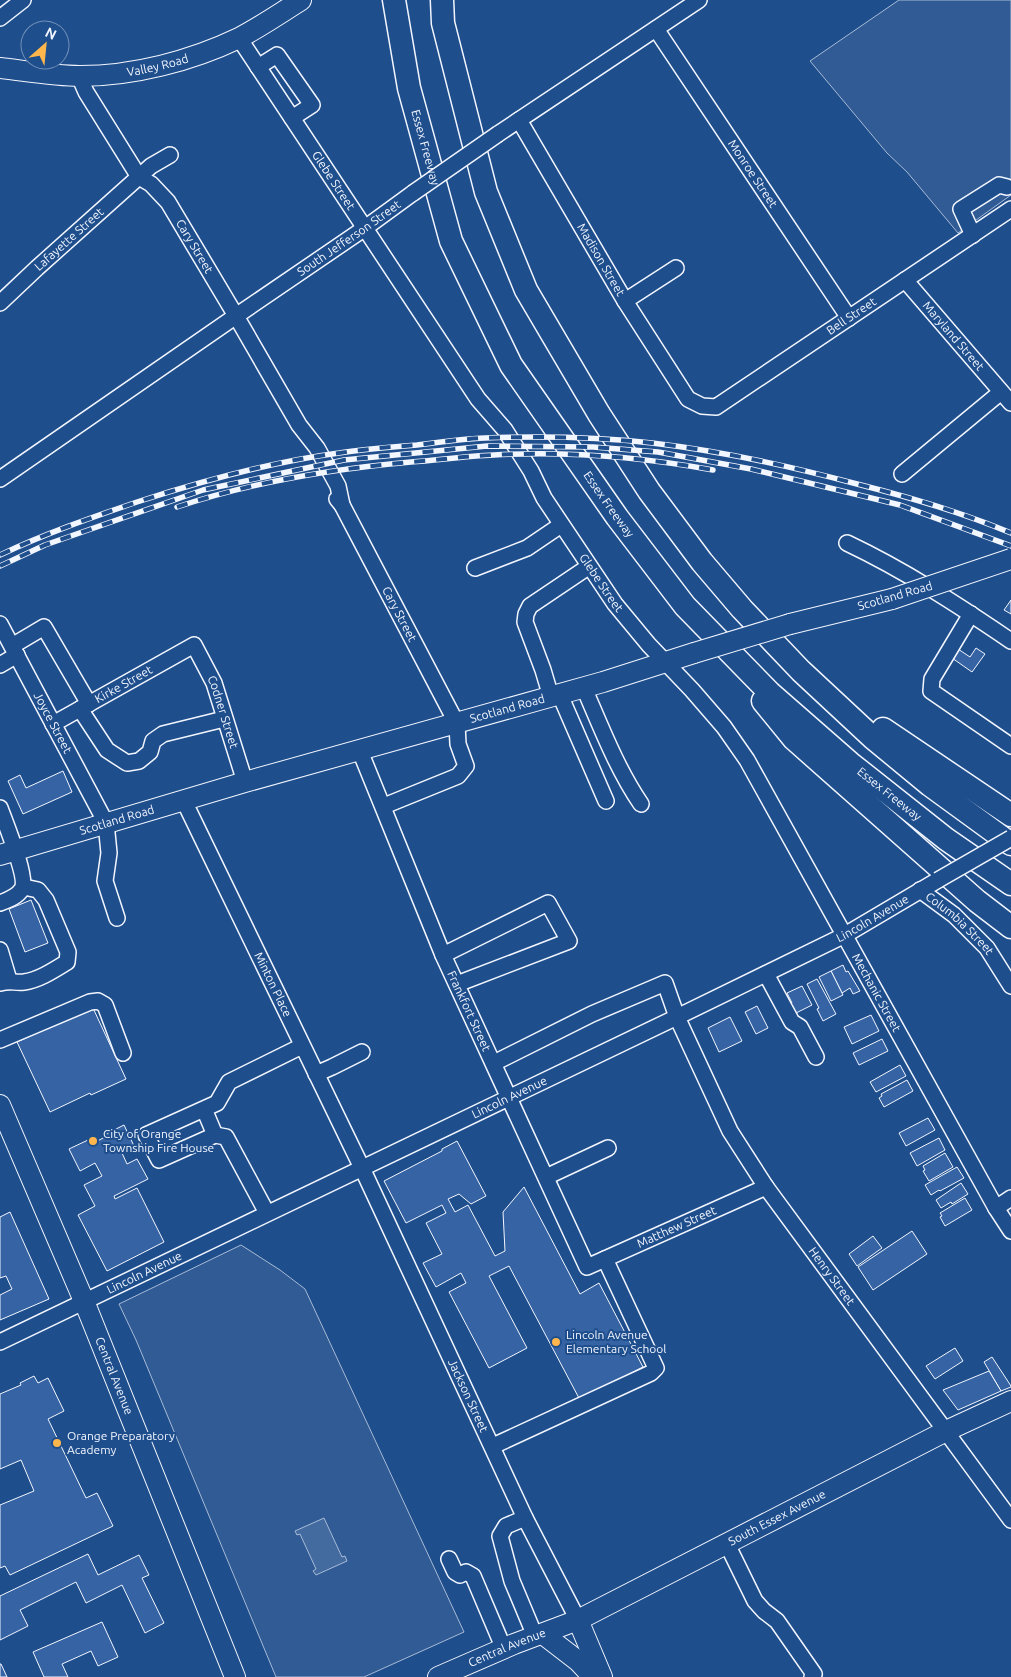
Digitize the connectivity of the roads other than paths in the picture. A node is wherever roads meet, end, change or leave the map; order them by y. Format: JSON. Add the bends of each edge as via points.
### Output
{"nodes":[{"id":1,"x":22,"y":0,"type":"edge"},
{"id":2,"x":394,"y":0,"type":"edge"},
{"id":3,"x":442,"y":0,"type":"edge"},
{"id":4,"x":699,"y":0,"type":"edge"},
{"id":5,"x":290,"y":3,"type":"edge"},
{"id":6,"x":0,"y":18,"type":"edge"},
{"id":7,"x":656,"y":29,"type":"junction"},
{"id":8,"x":239,"y":38,"type":"junction"},
{"id":9,"x":0,"y":68,"type":"edge"},
{"id":10,"x":258,"y":68,"type":"junction"},
{"id":11,"x":79,"y":76,"type":"junction"},
{"id":12,"x":292,"y":118,"type":"junction"},
{"id":13,"x":519,"y":120,"type":"junction"},
{"id":14,"x":170,"y":155,"type":"dead end"},
{"id":15,"x":139,"y":177,"type":"junction"},
{"id":16,"x":1010,"y":189,"type":"edge"},
{"id":17,"x":1011,"y":209,"type":"edge"},
{"id":18,"x":366,"y":228,"type":"junction"},
{"id":19,"x":973,"y":235,"type":"junction"},
{"id":20,"x":676,"y":268,"type":"dead end"},
{"id":21,"x":905,"y":280,"type":"junction"},
{"id":22,"x":625,"y":301,"type":"junction"},
{"id":23,"x":0,"y":303,"type":"edge"},
{"id":24,"x":236,"y":316,"type":"junction"},
{"id":25,"x":849,"y":318,"type":"junction"},
{"id":26,"x":1006,"y":397,"type":"edge"},
{"id":27,"x":688,"y":399,"type":"joint"},
{"id":28,"x":902,"y":474,"type":"dead end"},
{"id":29,"x":0,"y":479,"type":"edge"},
{"id":30,"x":561,"y":525,"type":"junction"},
{"id":31,"x":846,"y":542,"type":"dead end"},
{"id":32,"x":1011,"y":559,"type":"edge"},
{"id":33,"x":588,"y":567,"type":"junction"},
{"id":34,"x":474,"y":568,"type":"dead end"},
{"id":35,"x":685,"y":606,"type":"junction"},
{"id":36,"x":971,"y":614,"type":"junction"},
{"id":37,"x":0,"y":624,"type":"edge"},
{"id":38,"x":1011,"y":641,"type":"edge"},
{"id":39,"x":194,"y":645,"type":"joint"},
{"id":40,"x":14,"y":650,"type":"junction"},
{"id":41,"x":666,"y":663,"type":"junction"},
{"id":42,"x":0,"y":665,"type":"edge"},
{"id":43,"x":802,"y":671,"type":"junction"},
{"id":44,"x":584,"y":688,"type":"junction"},
{"id":45,"x":555,"y":696,"type":"junction"},
{"id":46,"x":84,"y":706,"type":"junction"},
{"id":47,"x":224,"y":719,"type":"junction"},
{"id":48,"x":53,"y":724,"type":"junction"},
{"id":49,"x":457,"y":724,"type":"junction"},
{"id":50,"x":1011,"y":746,"type":"edge"},
{"id":51,"x":360,"y":751,"type":"junction"},
{"id":52,"x":245,"y":782,"type":"junction"},
{"id":53,"x":606,"y":800,"type":"dead end"},
{"id":54,"x":184,"y":801,"type":"junction"},
{"id":55,"x":641,"y":804,"type":"dead end"},
{"id":56,"x":384,"y":806,"type":"junction"},
{"id":57,"x":0,"y":808,"type":"edge"},
{"id":58,"x":1011,"y":815,"type":"edge"},
{"id":59,"x":106,"y":823,"type":"junction"},
{"id":60,"x":1011,"y":838,"type":"edge"},
{"id":61,"x":1011,"y":844,"type":"edge"},
{"id":62,"x":8,"y":852,"type":"edge"},
{"id":63,"x":1011,"y":884,"type":"edge"},
{"id":64,"x":24,"y":887,"type":"junction"},
{"id":65,"x":920,"y":890,"type":"junction"},
{"id":66,"x":0,"y":903,"type":"edge"},
{"id":67,"x":117,"y":918,"type":"dead end"},
{"id":68,"x":1011,"y":927,"type":"edge"},
{"id":69,"x":845,"y":935,"type":"junction"},
{"id":70,"x":0,"y":950,"type":"edge"},
{"id":71,"x":443,"y":955,"type":"junction"},
{"id":72,"x":766,"y":974,"type":"junction"},
{"id":73,"x":5,"y":982,"type":"edge"},
{"id":74,"x":457,"y":984,"type":"junction"},
{"id":75,"x":1011,"y":986,"type":"edge"},
{"id":76,"x":677,"y":1017,"type":"junction"},
{"id":77,"x":0,"y":1040,"type":"edge"},
{"id":78,"x":302,"y":1046,"type":"junction"},
{"id":79,"x":362,"y":1052,"type":"dead end"},
{"id":80,"x":123,"y":1053,"type":"dead end"},
{"id":81,"x":816,"y":1057,"type":"dead end"},
{"id":82,"x":494,"y":1063,"type":"junction"},
{"id":83,"x":316,"y":1074,"type":"junction"},
{"id":84,"x":510,"y":1097,"type":"junction"},
{"id":85,"x":0,"y":1104,"type":"edge"},
{"id":86,"x":204,"y":1109,"type":"junction"},
{"id":87,"x":215,"y":1135,"type":"junction"},
{"id":88,"x":608,"y":1148,"type":"dead end"},
{"id":89,"x":362,"y":1168,"type":"junction"},
{"id":90,"x":546,"y":1177,"type":"junction"},
{"id":91,"x":766,"y":1187,"type":"junction"},
{"id":92,"x":1011,"y":1198,"type":"edge"},
{"id":93,"x":996,"y":1208,"type":"junction"},
{"id":94,"x":267,"y":1213,"type":"junction"},
{"id":95,"x":1011,"y":1231,"type":"edge"},
{"id":96,"x":605,"y":1260,"type":"junction"},
{"id":97,"x":588,"y":1267,"type":"joint"},
{"id":98,"x":84,"y":1301,"type":"junction"},
{"id":99,"x":0,"y":1342,"type":"edge"},
{"id":100,"x":1011,"y":1401,"type":"edge"},
{"id":101,"x":946,"y":1431,"type":"junction"},
{"id":102,"x":493,"y":1446,"type":"junction"},
{"id":103,"x":525,"y":1518,"type":"junction"},
{"id":104,"x":1011,"y":1520,"type":"edge"},
{"id":105,"x":727,"y":1544,"type":"junction"},
{"id":106,"x":449,"y":1559,"type":"dead end"},
{"id":107,"x":578,"y":1620,"type":"junction"},
{"id":108,"x":539,"y":1635,"type":"junction"},
{"id":109,"x":504,"y":1648,"type":"junction"},
{"id":110,"x":235,"y":1677,"type":"edge"},
{"id":111,"x":438,"y":1677,"type":"edge"},
{"id":112,"x":593,"y":1677,"type":"edge"},
{"id":113,"x":602,"y":1677,"type":"edge"},
{"id":114,"x":812,"y":1677,"type":"edge"}],
"edges":[{"from":1,"to":6,"type":"street"},
{"from":2,"to":35,"type":"highway","name":"Essex Freeway","via":[[411,96],[451,241],[472,285],[511,365],[617,517]]},
{"from":3,"to":43,"type":"highway","via":[[443,23],[486,192],[526,290],[599,414],[655,499],[742,609]]},
{"from":4,"to":7,"type":"street","name":"South Jefferson Street"},
{"from":5,"to":8,"type":"main road","name":"Valley Road"},
{"from":7,"to":13,"type":"street","name":"South Jefferson Street"},
{"from":7,"to":25,"type":"street","name":"Monroe Street"},
{"from":8,"to":10,"type":"street","name":"Glebe Street"},
{"from":8,"to":11,"type":"main road","name":"Valley Road","via":[[159,67]]},
{"from":9,"to":11,"type":"main road","name":"Valley Road"},
{"from":10,"to":12,"type":"street","name":"Glebe Street"},
{"from":10,"to":12,"type":"street","via":[[277,55],[312,105]]},
{"from":11,"to":15,"type":"street","name":"Cary Street"},
{"from":12,"to":18,"type":"street","name":"Glebe Street"},
{"from":13,"to":18,"type":"street","name":"South Jefferson Street","bridge":true},
{"from":13,"to":22,"type":"street","name":"Madison Street"},
{"from":14,"to":15,"type":"street","name":"Lafayette Street"},
{"from":15,"to":23,"type":"street","name":"Lafayette Street"},
{"from":15,"to":24,"type":"street","name":"Cary Street","via":[[151,184],[168,202]]},
{"from":16,"to":19,"type":"street","via":[[999,185],[961,209]]},
{"from":17,"to":19,"type":"street","name":"Bell Street"},
{"from":18,"to":24,"type":"street","name":"South Jefferson Street"},
{"from":18,"to":30,"type":"street","name":"Glebe Street","via":[[478,399],[505,430]]},
{"from":19,"to":21,"type":"street","name":"Bell Street"},
{"from":20,"to":22,"type":"street"},
{"from":21,"to":25,"type":"street","name":"Bell Street"},
{"from":21,"to":26,"type":"street","name":"Maryland Street"},
{"from":22,"to":27,"type":"street","name":"Madison Street"},
{"from":24,"to":29,"type":"street","name":"South Jefferson Street"},
{"from":24,"to":49,"type":"street","name":"Cary Street","via":[[299,425],[311,458],[327,487],[342,505]]},
{"from":25,"to":27,"type":"street","name":"Bell Street","via":[[716,407],[702,406]]},
{"from":26,"to":28,"type":"street","name":"Maryland Street"},
{"from":30,"to":33,"type":"street","name":"Glebe Street"},
{"from":30,"to":34,"type":"street","via":[[527,548]]},
{"from":31,"to":36,"type":"street"},
{"from":32,"to":41,"type":"main road","name":"Scotland Road","bridge":true,"via":[[892,599],[790,624]]},
{"from":33,"to":41,"type":"street","name":"Glebe Street","via":[[614,604]]},
{"from":33,"to":45,"type":"street","via":[[530,606],[526,614],[525,622]]},
{"from":35,"to":63,"type":"highway","name":"Essex Freeway","via":[[770,692],[850,763],[946,839]]},
{"from":35,"to":68,"type":"highway","via":[[794,739],[976,901]]},
{"from":36,"to":38,"type":"street"},
{"from":36,"to":50,"type":"street","via":[[932,679],[931,691]]},
{"from":37,"to":40,"type":"street","name":"Joyce Street"},
{"from":39,"to":46,"type":"street","name":"Kirke Street"},
{"from":39,"to":47,"type":"street","name":"Codner Street","via":[[214,684]]},
{"from":40,"to":42,"type":"street"},
{"from":40,"to":46,"type":"street","via":[[44,627]]},
{"from":40,"to":48,"type":"street","name":"Joyce Street"},
{"from":41,"to":44,"type":"main road","name":"Scotland Road"},
{"from":41,"to":69,"type":"street","name":"Mechanic Street","via":[[724,727],[747,760]]},
{"from":43,"to":58,"type":"highway"},
{"from":43,"to":61,"type":"highway","via":[[880,744]]},
{"from":44,"to":45,"type":"main road","name":"Scotland Road"},
{"from":44,"to":55,"type":"street"},
{"from":45,"to":49,"type":"main road","name":"Scotland Road"},
{"from":45,"to":53,"type":"street"},
{"from":46,"to":47,"type":"street","via":[[107,750],[127,763],[139,761],[150,752],[153,741],[163,734]]},
{"from":46,"to":48,"type":"street","name":"Kirke Street"},
{"from":47,"to":52,"type":"street","name":"Codner Street"},
{"from":48,"to":59,"type":"street","name":"Joyce Street"},
{"from":49,"to":51,"type":"main road","name":"Scotland Road"},
{"from":49,"to":56,"type":"street","via":[[458,744],[466,766],[458,776]]},
{"from":51,"to":52,"type":"main road","name":"Scotland Road"},
{"from":51,"to":56,"type":"street","name":"Frankfort Street"},
{"from":52,"to":54,"type":"main road","name":"Scotland Road"},
{"from":54,"to":59,"type":"main road","name":"Scotland Road"},
{"from":54,"to":78,"type":"street","name":"Minton Place"},
{"from":56,"to":71,"type":"street","name":"Frankfort Street"},
{"from":57,"to":62,"type":"street"},
{"from":59,"to":62,"type":"main road","name":"Scotland Road"},
{"from":59,"to":67,"type":"street","via":[[109,852],[105,881]]},
{"from":60,"to":65,"type":"street","name":"Lincoln Avenue","bridge":true},
{"from":62,"to":64,"type":"street","via":[[23,878]]},
{"from":64,"to":66,"type":"street","via":[[18,896]]},
{"from":64,"to":73,"type":"street","via":[[38,890],[46,900],[68,952],[67,962],[45,975],[23,982]]},
{"from":65,"to":69,"type":"street","name":"Lincoln Avenue"},
{"from":65,"to":75,"type":"street","name":"Columbia Street","via":[[954,915],[987,948]]},
{"from":69,"to":72,"type":"street","name":"Lincoln Avenue"},
{"from":69,"to":93,"type":"street","name":"Mechanic Street"},
{"from":70,"to":73,"type":"street"},
{"from":71,"to":74,"type":"street","name":"Frankfort Street"},
{"from":71,"to":74,"type":"street","via":[[548,903],[570,941]]},
{"from":72,"to":76,"type":"street","name":"Lincoln Avenue"},
{"from":72,"to":81,"type":"street"},
{"from":74,"to":82,"type":"street","name":"Frankfort Street"},
{"from":76,"to":82,"type":"street","name":"Henry Street","via":[[665,983],[592,1014]]},
{"from":76,"to":84,"type":"street","name":"Lincoln Avenue"},
{"from":76,"to":91,"type":"street","name":"Henry Street","via":[[730,1131]]},
{"from":77,"to":80,"type":"street","via":[[98,1001],[105,1005]]},
{"from":78,"to":83,"type":"street","name":"Minton Place"},
{"from":78,"to":86,"type":"street","via":[[229,1082],[217,1103]]},
{"from":79,"to":83,"type":"street"},
{"from":82,"to":84,"type":"street","name":"Frankfort Street"},
{"from":83,"to":89,"type":"street","name":"Minton Place"},
{"from":84,"to":89,"type":"street","name":"Lincoln Avenue"},
{"from":84,"to":90,"type":"street","name":"Frankfort Street"},
{"from":85,"to":98,"type":"main road","name":"Central Avenue"},
{"from":86,"to":87,"type":"street"},
{"from":86,"to":87,"type":"street","via":[[146,1135],[159,1160]]},
{"from":87,"to":94,"type":"street","via":[[226,1136]]},
{"from":88,"to":90,"type":"street"},
{"from":89,"to":94,"type":"street","name":"Lincoln Avenue"},
{"from":89,"to":102,"type":"street","name":"Jackson Street"},
{"from":90,"to":97,"type":"street","name":"Frankfort Street"},
{"from":91,"to":96,"type":"street","name":"Matthew Street"},
{"from":91,"to":101,"type":"street","name":"Henry Street"},
{"from":92,"to":93,"type":"street"},
{"from":93,"to":95,"type":"street","name":"Mechanic Street"},
{"from":94,"to":98,"type":"street","name":"Lincoln Avenue"},
{"from":96,"to":97,"type":"street","name":"Matthew Street"},
{"from":96,"to":102,"type":"street","via":[[656,1368]]},
{"from":98,"to":99,"type":"street","name":"Lincoln Avenue"},
{"from":98,"to":110,"type":"main road","name":"Central Avenue"},
{"from":100,"to":101,"type":"main road","name":"South Essex Avenue"},
{"from":101,"to":104,"type":"street","name":"Henry Street"},
{"from":101,"to":105,"type":"main road","name":"South Essex Avenue"},
{"from":102,"to":103,"type":"street","name":"Jackson Street"},
{"from":103,"to":107,"type":"street","name":"Jackson Street"},
{"from":103,"to":108,"type":"street","via":[[506,1526],[500,1536],[512,1581]]},
{"from":105,"to":107,"type":"main road","name":"South Essex Avenue"},
{"from":105,"to":114,"type":"street","via":[[752,1597],[777,1621],[814,1674]]},
{"from":106,"to":109,"type":"street","via":[[455,1572],[474,1576]]},
{"from":107,"to":108,"type":"main road","name":"South Essex Avenue"},
{"from":107,"to":113,"type":"main road"},
{"from":108,"to":109,"type":"main road","name":"Central Avenue"},
{"from":108,"to":112,"type":"main road","name":"Central Avenue","via":[[578,1661]]},
{"from":109,"to":111,"type":"main road","name":"Central Avenue"}]}
